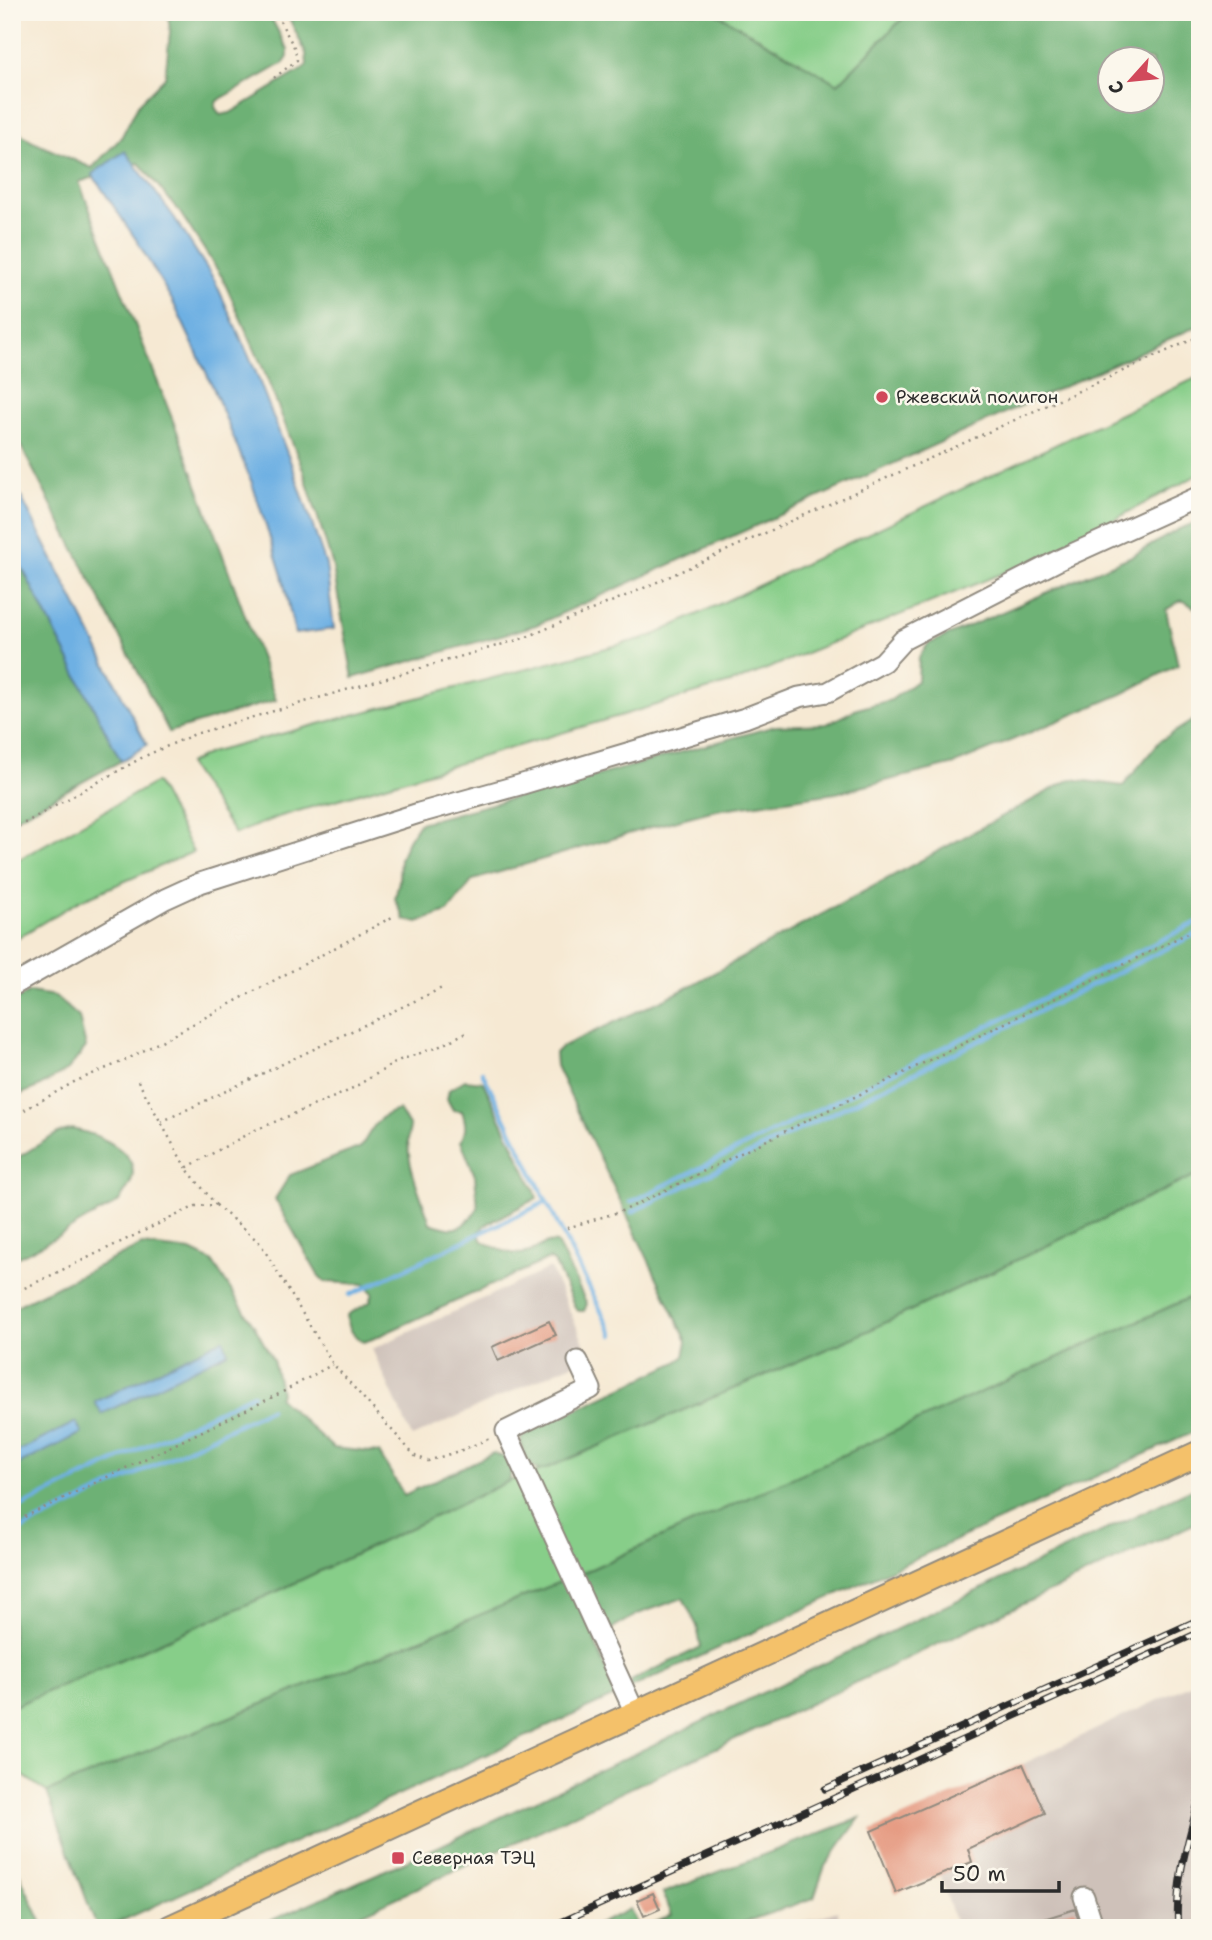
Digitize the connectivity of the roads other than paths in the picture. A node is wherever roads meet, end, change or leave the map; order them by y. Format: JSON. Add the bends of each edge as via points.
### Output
{"nodes":[{"id":1,"x":1200,"y":496,"type":"edge"},
{"id":2,"x":12,"y":986,"type":"edge"},
{"id":3,"x":578,"y":1361,"type":"dead end"},
{"id":4,"x":1200,"y":1453,"type":"edge"},
{"id":5,"x":635,"y":1713,"type":"junction"},
{"id":6,"x":1084,"y":1897,"type":"dead end"},
{"id":7,"x":203,"y":1921,"type":"edge"},
{"id":8,"x":170,"y":1928,"type":"edge"},
{"id":9,"x":1094,"y":1928,"type":"edge"}],
"edges":[{"from":1,"to":2,"type":"lane","via":[[1061,559],[902,640],[883,662],[828,692],[799,696],[745,718],[419,813],[200,883]]},
{"from":3,"to":5,"type":"lane","via":[[591,1389],[506,1431]]},
{"from":4,"to":5,"type":"main road"},
{"from":5,"to":7,"type":"main road"},
{"from":6,"to":9,"type":"lane"},
{"from":7,"to":8,"type":"main road"}]}
